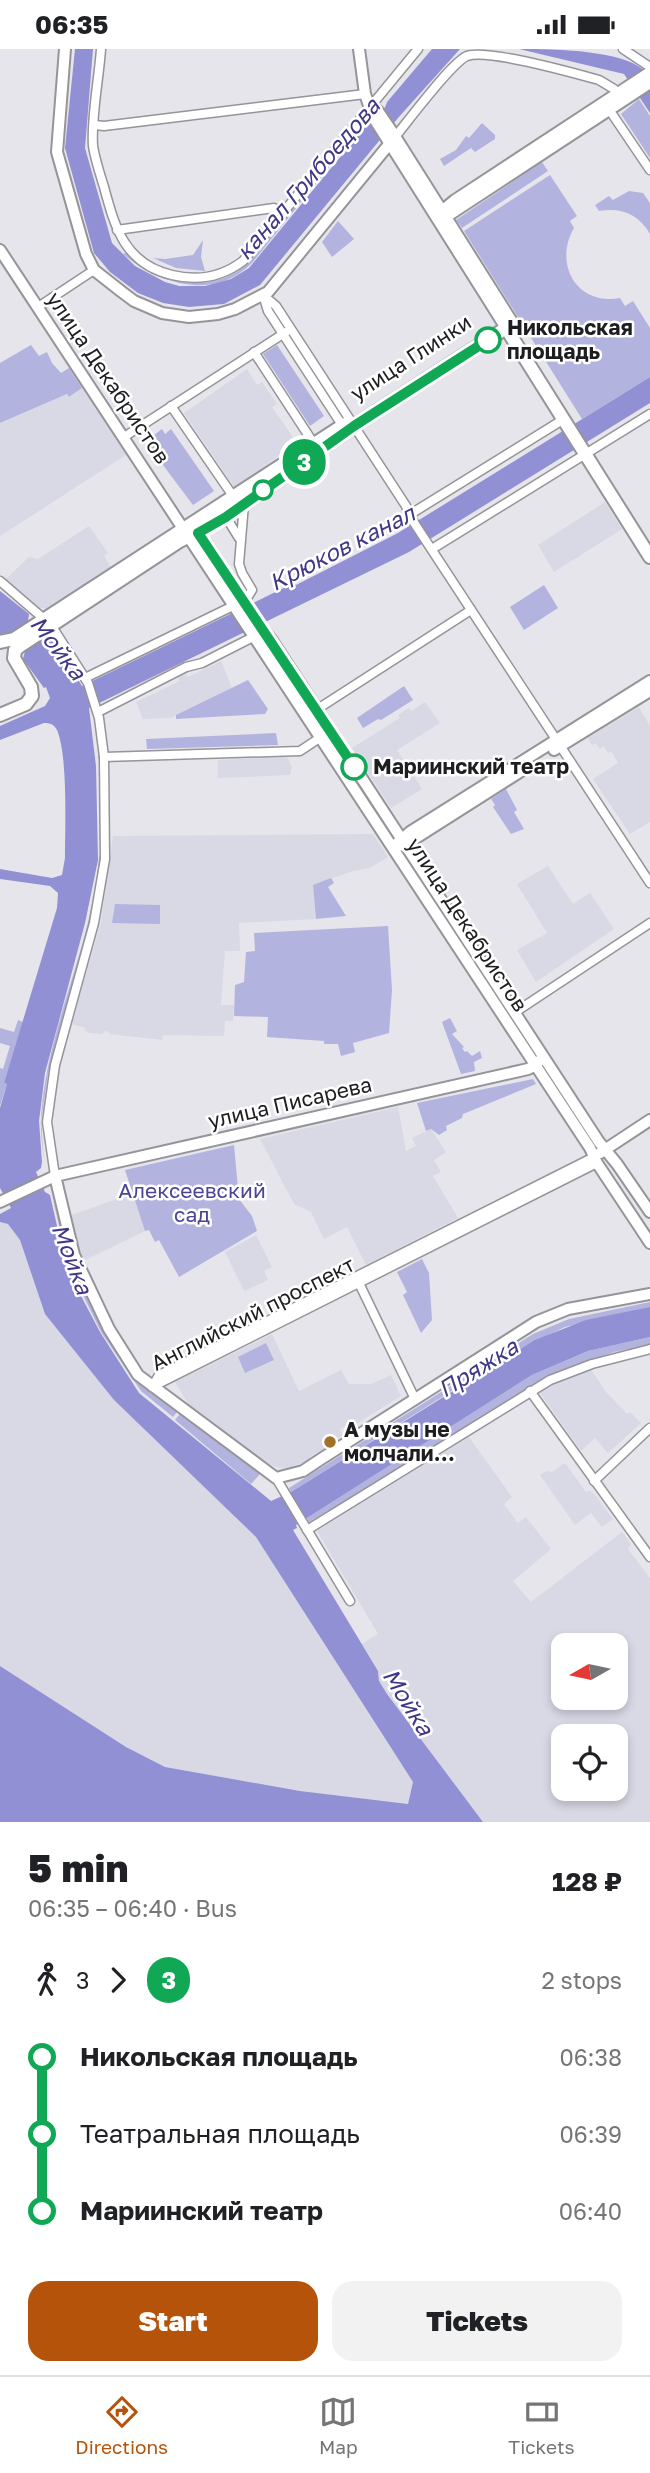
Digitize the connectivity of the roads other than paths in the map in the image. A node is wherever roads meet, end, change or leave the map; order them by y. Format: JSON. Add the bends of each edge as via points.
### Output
{"nodes":[{"id":1,"x":65,"y":49,"type":"edge"},
{"id":2,"x":101,"y":49,"type":"edge"},
{"id":3,"x":359,"y":49,"type":"edge"},
{"id":4,"x":418,"y":49,"type":"edge"},
{"id":5,"x":623,"y":49,"type":"edge"},
{"id":6,"x":649,"y":74,"type":"edge"},
{"id":7,"x":365,"y":93,"type":"junction"},
{"id":8,"x":620,"y":98,"type":"junction"},
{"id":9,"x":607,"y":106,"type":"junction"},
{"id":10,"x":374,"y":112,"type":"junction"},
{"id":11,"x":94,"y":125,"type":"junction"},
{"id":12,"x":390,"y":136,"type":"junction"},
{"id":13,"x":650,"y":170,"type":"edge"},
{"id":14,"x":284,"y":213,"type":"junction"},
{"id":15,"x":441,"y":214,"type":"junction"},
{"id":16,"x":117,"y":230,"type":"junction"},
{"id":17,"x":0,"y":250,"type":"edge"},
{"id":18,"x":94,"y":270,"type":"junction"},
{"id":19,"x":263,"y":295,"type":"junction"},
{"id":20,"x":38,"y":307,"type":"junction"},
{"id":21,"x":506,"y":323,"type":"junction"},
{"id":22,"x":287,"y":331,"type":"junction"},
{"id":23,"x":254,"y":352,"type":"junction"},
{"id":24,"x":171,"y":406,"type":"junction"},
{"id":25,"x":650,"y":414,"type":"edge"},
{"id":26,"x":570,"y":423,"type":"junction"},
{"id":27,"x":349,"y":425,"type":"junction"},
{"id":28,"x":124,"y":437,"type":"junction"},
{"id":29,"x":316,"y":448,"type":"junction"},
{"id":30,"x":587,"y":448,"type":"junction"},
{"id":31,"x":239,"y":503,"type":"junction"},
{"id":32,"x":226,"y":517,"type":"junction"},
{"id":33,"x":412,"y":519,"type":"junction"},
{"id":34,"x":191,"y":532,"type":"junction"},
{"id":35,"x":240,"y":541,"type":"junction"},
{"id":36,"x":650,"y":543,"type":"edge"},
{"id":37,"x":429,"y":545,"type":"junction"},
{"id":38,"x":650,"y":557,"type":"edge"},
{"id":39,"x":240,"y":569,"type":"junction"},
{"id":40,"x":227,"y":576,"type":"junction"},
{"id":41,"x":0,"y":581,"type":"edge"},
{"id":42,"x":241,"y":606,"type":"junction"},
{"id":43,"x":471,"y":610,"type":"junction"},
{"id":44,"x":42,"y":626,"type":"junction"},
{"id":45,"x":255,"y":630,"type":"junction"},
{"id":46,"x":11,"y":642,"type":"edge"},
{"id":47,"x":87,"y":680,"type":"junction"},
{"id":48,"x":650,"y":681,"type":"edge"},
{"id":49,"x":650,"y":691,"type":"edge"},
{"id":50,"x":97,"y":708,"type":"junction"},
{"id":51,"x":316,"y":710,"type":"junction"},
{"id":52,"x":0,"y":715,"type":"edge"},
{"id":53,"x":321,"y":737,"type":"junction"},
{"id":54,"x":559,"y":743,"type":"junction"},
{"id":55,"x":104,"y":757,"type":"junction"},
{"id":56,"x":400,"y":844,"type":"junction"},
{"id":57,"x":650,"y":883,"type":"edge"},
{"id":58,"x":650,"y":923,"type":"edge"},
{"id":59,"x":514,"y":1013,"type":"junction"},
{"id":60,"x":539,"y":1060,"type":"junction"},
{"id":61,"x":650,"y":1120,"type":"edge"},
{"id":62,"x":650,"y":1129,"type":"edge"},
{"id":63,"x":608,"y":1152,"type":"junction"},
{"id":64,"x":596,"y":1160,"type":"junction"},
{"id":65,"x":55,"y":1176,"type":"junction"},
{"id":66,"x":3,"y":1200,"type":"edge"},
{"id":67,"x":650,"y":1212,"type":"edge"},
{"id":68,"x":650,"y":1243,"type":"edge"},
{"id":69,"x":358,"y":1280,"type":"junction"},
{"id":70,"x":650,"y":1294,"type":"edge"},
{"id":71,"x":650,"y":1349,"type":"edge"},
{"id":72,"x":152,"y":1387,"type":"junction"},
{"id":73,"x":530,"y":1391,"type":"junction"},
{"id":74,"x":415,"y":1399,"type":"junction"},
{"id":75,"x":650,"y":1428,"type":"edge"},
{"id":76,"x":276,"y":1478,"type":"junction"},
{"id":77,"x":594,"y":1481,"type":"junction"},
{"id":78,"x":305,"y":1527,"type":"junction"},
{"id":79,"x":650,"y":1557,"type":"edge"},
{"id":80,"x":350,"y":1601,"type":"dead end"}],
"edges":[{"from":1,"to":18,"type":"main road","via":[[57,152]]},
{"from":2,"to":11,"type":"street"},
{"from":3,"to":7,"type":"main road"},
{"from":4,"to":10,"type":"street"},
{"from":5,"to":6,"type":"street"},
{"from":6,"to":8,"type":"main road"},
{"from":7,"to":10,"type":"main road"},
{"from":7,"to":11,"type":"street"},
{"from":8,"to":9,"type":"main road"},
{"from":8,"to":12,"type":"street","via":[[599,80],[493,53],[474,53],[459,61]]},
{"from":9,"to":13,"type":"street"},
{"from":9,"to":15,"type":"main road"},
{"from":10,"to":12,"type":"main road"},
{"from":10,"to":14,"type":"street"},
{"from":11,"to":16,"type":"street","via":[[94,152]]},
{"from":12,"to":15,"type":"main road"},
{"from":12,"to":19,"type":"main road"},
{"from":14,"to":16,"type":"street","via":[[274,208]]},
{"from":14,"to":16,"type":"street","via":[[243,261],[228,271],[204,277],[168,274],[149,265],[126,246]]},
{"from":15,"to":21,"type":"main road"},
{"from":17,"to":20,"type":"main road","name":"улица Декабристов"},
{"from":18,"to":19,"type":"main road","via":[[134,301],[174,315],[218,314]]},
{"from":18,"to":20,"type":"street"},
{"from":19,"to":22,"type":"street","via":[[268,311]]},
{"from":20,"to":28,"type":"main road","name":"улица Декабристов"},
{"from":21,"to":26,"type":"main road"},
{"from":21,"to":27,"type":"main road","name":"улица Глинки"},
{"from":22,"to":23,"type":"street"},
{"from":22,"to":27,"type":"street"},
{"from":23,"to":24,"type":"street"},
{"from":23,"to":29,"type":"street"},
{"from":24,"to":28,"type":"street"},
{"from":24,"to":31,"type":"street"},
{"from":25,"to":30,"type":"street"},
{"from":26,"to":30,"type":"main road"},
{"from":26,"to":33,"type":"street"},
{"from":27,"to":29,"type":"main road","name":"улица Глинки"},
{"from":27,"to":33,"type":"street"},
{"from":28,"to":34,"type":"main road","name":"улица Декабристов"},
{"from":29,"to":31,"type":"main road","name":"улица Глинки"},
{"from":30,"to":36,"type":"main road"},
{"from":30,"to":37,"type":"street"},
{"from":30,"to":38,"type":"main road"},
{"from":31,"to":32,"type":"main road","name":"улица Глинки"},
{"from":31,"to":34,"type":"main road","name":"улица Глинки"},
{"from":31,"to":35,"type":"street"},
{"from":32,"to":34,"type":"main road","name":"улица Глинки"},
{"from":32,"to":35,"type":"street"},
{"from":33,"to":37,"type":"street"},
{"from":34,"to":40,"type":"main road","name":"улица Декабристов"},
{"from":34,"to":42,"type":"main road","name":"улица Декабристов"},
{"from":34,"to":44,"type":"main road","name":"улица Глинки"},
{"from":35,"to":39,"type":"street"},
{"from":37,"to":43,"type":"street"},
{"from":39,"to":40,"type":"street"},
{"from":39,"to":42,"type":"street","via":[[253,590]]},
{"from":40,"to":42,"type":"main road","name":"улица Декабристов"},
{"from":41,"to":44,"type":"street"},
{"from":42,"to":45,"type":"main road"},
{"from":42,"to":47,"type":"street"},
{"from":43,"to":51,"type":"street"},
{"from":43,"to":54,"type":"street"},
{"from":44,"to":46,"type":"main road","name":"улица Глинки"},
{"from":44,"to":47,"type":"street"},
{"from":45,"to":50,"type":"street","via":[[208,661]]},
{"from":45,"to":51,"type":"main road","name":"улица Декабристов","via":[[271,639]]},
{"from":45,"to":53,"type":"main road","name":"улица Декабристов"},
{"from":46,"to":52,"type":"main road","via":[[13,658],[31,687],[32,698]]},
{"from":47,"to":50,"type":"street"},
{"from":48,"to":54,"type":"main road"},
{"from":49,"to":54,"type":"main road"},
{"from":50,"to":55,"type":"street"},
{"from":51,"to":56,"type":"main road","name":"улица Декабристов"},
{"from":53,"to":55,"type":"street","via":[[300,751]]},
{"from":53,"to":56,"type":"main road","name":"улица Декабристов"},
{"from":54,"to":56,"type":"main road"},
{"from":54,"to":57,"type":"street"},
{"from":55,"to":65,"type":"street","via":[[105,859],[94,923],[55,1065],[47,1122]]},
{"from":56,"to":59,"type":"main road","name":"улица Декабристов"},
{"from":56,"to":60,"type":"main road","name":"улица Декабристов"},
{"from":58,"to":59,"type":"street"},
{"from":59,"to":60,"type":"main road","name":"улица Декабристов"},
{"from":60,"to":63,"type":"main road","name":"улица Декабристов"},
{"from":60,"to":64,"type":"main road","name":"улица Декабристов"},
{"from":60,"to":65,"type":"main road","name":"улица Писарева","via":[[523,1070]]},
{"from":61,"to":63,"type":"main road","name":"Английский проспект"},
{"from":62,"to":63,"type":"main road","name":"Английский проспект"},
{"from":63,"to":64,"type":"main road","name":"Английский проспект"},
{"from":63,"to":67,"type":"main road","name":"улица Декабристов"},
{"from":64,"to":68,"type":"main road","name":"улица Декабристов"},
{"from":64,"to":69,"type":"street","name":"Английский проспект"},
{"from":65,"to":66,"type":"main road","name":"улица Писарева"},
{"from":65,"to":72,"type":"main road","via":[[70,1245],[90,1293],[138,1375]]},
{"from":69,"to":72,"type":"street","name":"Английский проспект","via":[[159,1375]]},
{"from":69,"to":74,"type":"street"},
{"from":70,"to":74,"type":"main road","via":[[568,1309],[536,1322]]},
{"from":71,"to":73,"type":"street","via":[[573,1370]]},
{"from":72,"to":76,"type":"main road"},
{"from":73,"to":77,"type":"street"},
{"from":73,"to":78,"type":"street"},
{"from":74,"to":76,"type":"main road","via":[[303,1471]]},
{"from":75,"to":77,"type":"street"},
{"from":76,"to":78,"type":"street"},
{"from":77,"to":79,"type":"street"},
{"from":78,"to":80,"type":"street"}]}
